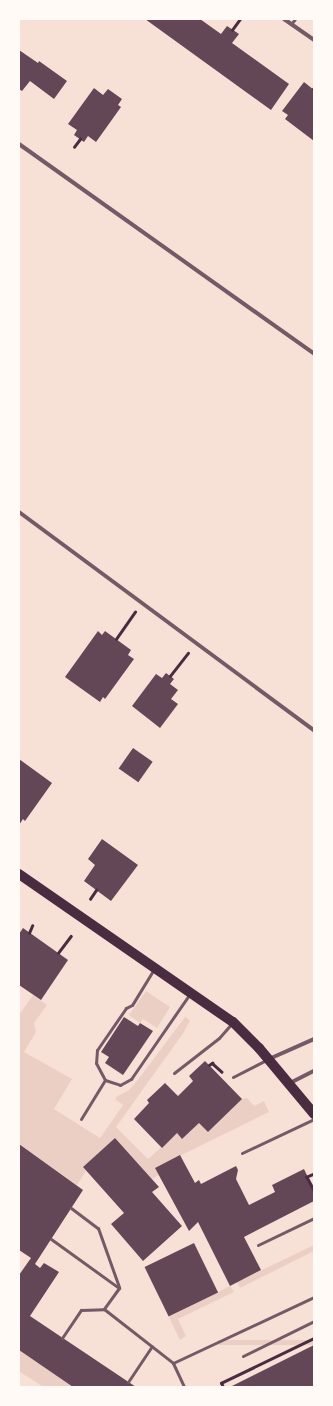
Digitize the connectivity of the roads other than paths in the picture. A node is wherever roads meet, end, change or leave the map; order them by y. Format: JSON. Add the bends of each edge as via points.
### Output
{"nodes":[{"id":1,"x":284,"y":19,"type":"edge"},
{"id":2,"x":295,"y":19,"type":"edge"},
{"id":3,"x":292,"y":24,"type":"junction"},
{"id":4,"x":314,"y":40,"type":"edge"},
{"id":5,"x":19,"y":144,"type":"edge"},
{"id":6,"x":314,"y":354,"type":"edge"},
{"id":7,"x":19,"y":512,"type":"edge"},
{"id":8,"x":314,"y":730,"type":"edge"},
{"id":9,"x":19,"y":874,"type":"edge"},
{"id":10,"x":155,"y":969,"type":"junction"},
{"id":11,"x":190,"y":993,"type":"junction"},
{"id":12,"x":233,"y":1022,"type":"junction"},
{"id":13,"x":314,"y":1039,"type":"edge"},
{"id":14,"x":268,"y":1059,"type":"junction"},
{"id":15,"x":314,"y":1072,"type":"edge"},
{"id":16,"x":174,"y":1073,"type":"dead end"},
{"id":17,"x":233,"y":1077,"type":"road end"},
{"id":18,"x":105,"y":1080,"type":"junction"},
{"id":19,"x":290,"y":1083,"type":"junction"},
{"id":20,"x":314,"y":1114,"type":"edge"},
{"id":21,"x":81,"y":1118,"type":"dead end"},
{"id":22,"x":314,"y":1119,"type":"edge"},
{"id":23,"x":242,"y":1153,"type":"dead end"},
{"id":24,"x":71,"y":1208,"type":"dead end"},
{"id":25,"x":314,"y":1218,"type":"edge"},
{"id":26,"x":51,"y":1239,"type":"dead end"},
{"id":27,"x":258,"y":1245,"type":"dead end"},
{"id":28,"x":119,"y":1288,"type":"junction"},
{"id":29,"x":314,"y":1297,"type":"edge"},
{"id":30,"x":104,"y":1309,"type":"junction"},
{"id":31,"x":314,"y":1321,"type":"edge"},
{"id":32,"x":62,"y":1338,"type":"dead end"},
{"id":33,"x":152,"y":1346,"type":"junction"},
{"id":34,"x":243,"y":1356,"type":"dead end"},
{"id":35,"x":172,"y":1363,"type":"junction"},
{"id":36,"x":128,"y":1382,"type":"dead end"},
{"id":37,"x":184,"y":1387,"type":"edge"}],
"edges":[{"from":1,"to":3,"type":"street"},
{"from":2,"to":3,"type":"lane"},
{"from":3,"to":4,"type":"street"},
{"from":5,"to":6,"type":"street"},
{"from":7,"to":8,"type":"street"},
{"from":9,"to":10,"type":"main road"},
{"from":10,"to":11,"type":"main road"},
{"from":10,"to":18,"type":"lane","via":[[132,1005],[126,1008],[97,1050],[96,1063]]},
{"from":11,"to":12,"type":"main road"},
{"from":11,"to":18,"type":"lane","via":[[131,1079],[120,1085]]},
{"from":12,"to":14,"type":"main road"},
{"from":12,"to":16,"type":"lane","via":[[219,1038]]},
{"from":13,"to":14,"type":"street"},
{"from":14,"to":17,"type":"lane"},
{"from":14,"to":19,"type":"main road"},
{"from":15,"to":19,"type":"street"},
{"from":18,"to":21,"type":"lane"},
{"from":19,"to":20,"type":"main road"},
{"from":22,"to":23,"type":"lane"},
{"from":24,"to":28,"type":"lane","via":[[98,1228]]},
{"from":25,"to":27,"type":"lane"},
{"from":26,"to":28,"type":"lane"},
{"from":28,"to":30,"type":"lane"},
{"from":29,"to":35,"type":"lane"},
{"from":30,"to":32,"type":"lane","via":[[81,1310]]},
{"from":30,"to":33,"type":"lane"},
{"from":31,"to":34,"type":"lane"},
{"from":33,"to":35,"type":"lane"},
{"from":33,"to":36,"type":"lane"},
{"from":35,"to":37,"type":"lane"}]}
